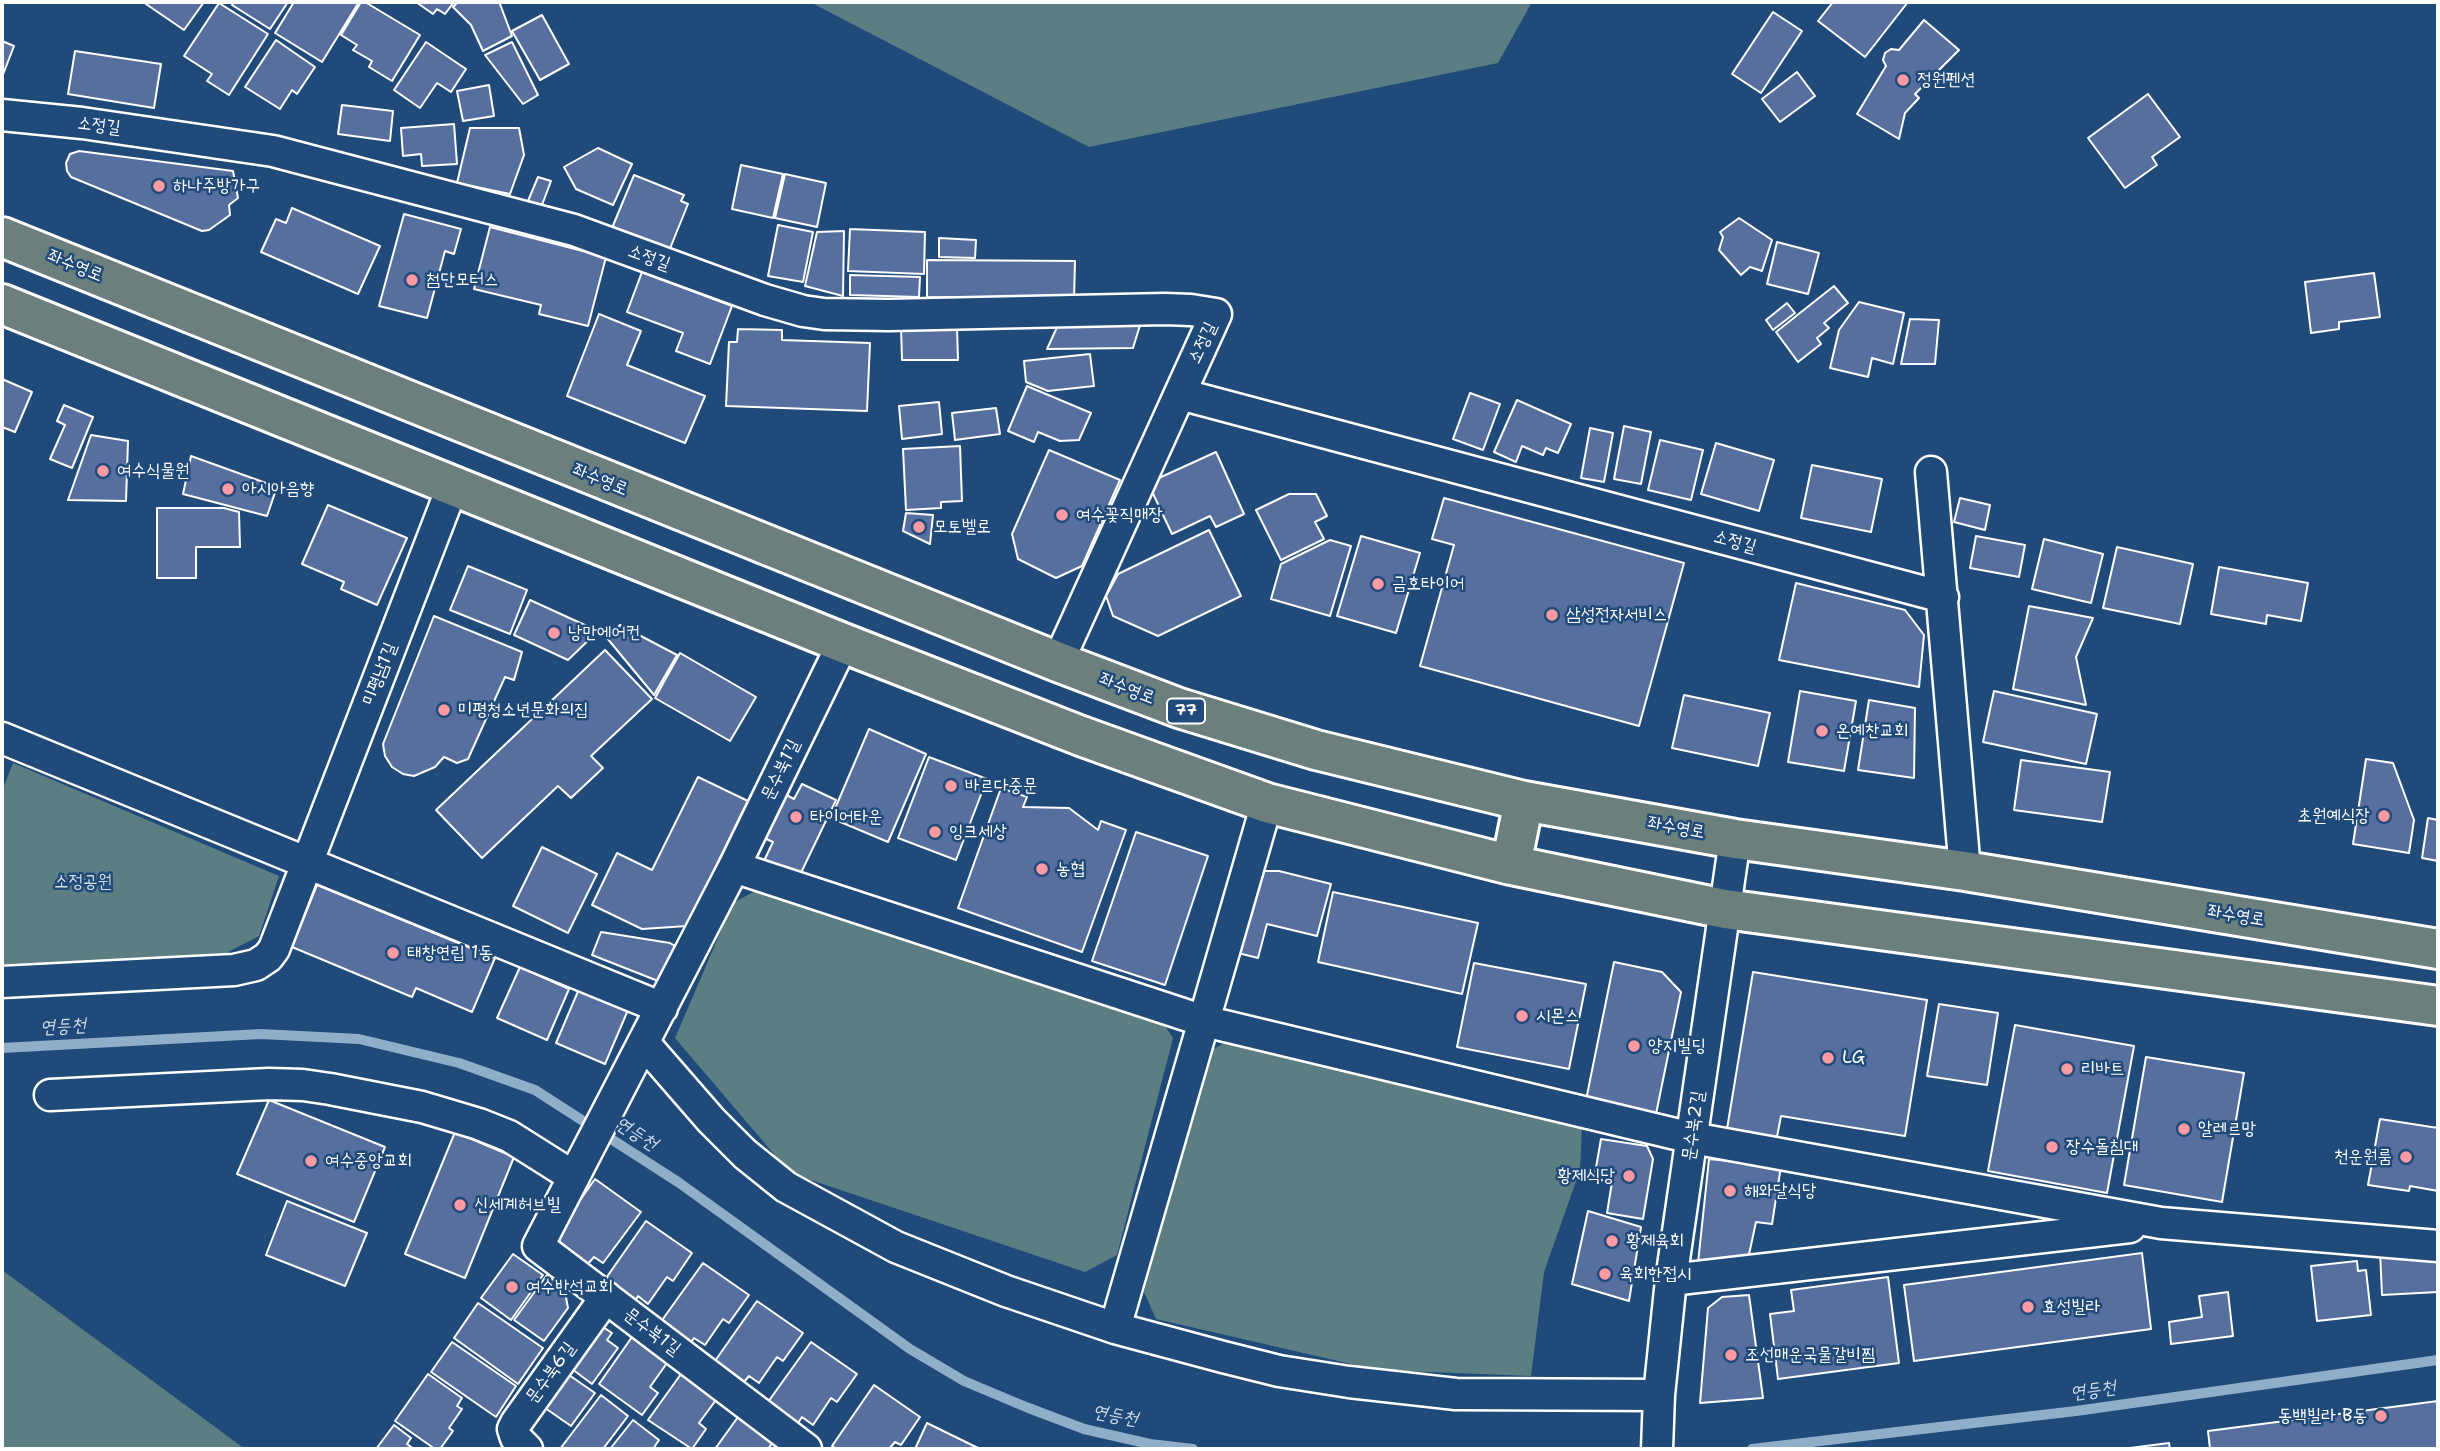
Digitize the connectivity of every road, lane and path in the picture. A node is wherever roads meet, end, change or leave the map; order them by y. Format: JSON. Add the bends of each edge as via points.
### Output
{"nodes":[{"id":1,"x":2,"y":114,"type":"edge"},
{"id":2,"x":2,"y":237,"type":"edge"},
{"id":3,"x":2,"y":304,"type":"edge"},
{"id":4,"x":1180,"y":394,"type":"junction"},
{"id":5,"x":1931,"y":472,"type":"dead end"},
{"id":6,"x":453,"y":485,"type":"junction"},
{"id":7,"x":1943,"y":597,"type":"junction"},
{"id":8,"x":843,"y":643,"type":"junction"},
{"id":9,"x":1058,"y":662,"type":"junction"},
{"id":10,"x":2,"y":738,"type":"edge"},
{"id":11,"x":1524,"y":801,"type":"junction"},
{"id":12,"x":1267,"y":803,"type":"junction"},
{"id":13,"x":1735,"y":839,"type":"junction"},
{"id":14,"x":308,"y":862,"type":"junction"},
{"id":15,"x":1511,"y":865,"type":"junction"},
{"id":16,"x":734,"y":867,"type":"junction"},
{"id":17,"x":1965,"y":871,"type":"junction"},
{"id":18,"x":1725,"y":909,"type":"junction"},
{"id":19,"x":2438,"y":949,"type":"edge"},
{"id":20,"x":2,"y":982,"type":"edge"},
{"id":21,"x":2438,"y":1006,"type":"edge"},
{"id":22,"x":662,"y":1008,"type":"junction"},
{"id":23,"x":1204,"y":1021,"type":"junction"},
{"id":24,"x":645,"y":1043,"type":"junction"},
{"id":25,"x":50,"y":1095,"type":"dead end"},
{"id":26,"x":1692,"y":1138,"type":"junction"},
{"id":27,"x":578,"y":1171,"type":"junction"},
{"id":28,"x":2161,"y":1223,"type":"junction"},
{"id":29,"x":2438,"y":1246,"type":"edge"},
{"id":30,"x":1671,"y":1280,"type":"junction"},
{"id":31,"x":606,"y":1297,"type":"junction"},
{"id":32,"x":1115,"y":1328,"type":"junction"},
{"id":33,"x":1658,"y":1404,"type":"junction"},
{"id":34,"x":527,"y":1449,"type":"edge"},
{"id":35,"x":806,"y":1449,"type":"edge"},
{"id":36,"x":1657,"y":1449,"type":"edge"}],
"edges":[{"from":1,"to":4,"type":"street","name":"소정길","via":[[273,151],[574,230],[803,311],[862,315],[1164,309],[1216,314]]},
{"from":2,"to":9,"type":"main road","name":"좌수영로","number":"77"},
{"from":3,"to":6,"type":"main road"},
{"from":4,"to":7,"type":"street","name":"소정길"},
{"from":4,"to":9,"type":"street","name":"소정길"},
{"from":5,"to":7,"type":"street"},
{"from":6,"to":8,"type":"main road"},
{"from":6,"to":14,"type":"street","name":"미평남1길"},
{"from":7,"to":17,"type":"street"},
{"from":8,"to":12,"type":"main road"},
{"from":8,"to":16,"type":"street","name":"문수북1길"},
{"from":9,"to":11,"type":"main road","name":"좌수영로","number":"77","via":[[1179,708],[1303,746]]},
{"from":10,"to":14,"type":"street"},
{"from":11,"to":13,"type":"main road","name":"좌수영로","number":"77"},
{"from":11,"to":15,"type":"main road"},
{"from":12,"to":15,"type":"main road"},
{"from":12,"to":23,"type":"street"},
{"from":13,"to":17,"type":"main road","name":"좌수영로","number":"77"},
{"from":13,"to":18,"type":"street","name":"문수북2길"},
{"from":14,"to":20,"type":"street","name":"미평남1길","via":[[274,949],[256,965],[234,970]]},
{"from":14,"to":22,"type":"street"},
{"from":15,"to":18,"type":"main road"},
{"from":16,"to":22,"type":"street","name":"문수북1길"},
{"from":16,"to":23,"type":"street"},
{"from":17,"to":19,"type":"main road","name":"좌수영로","number":"77"},
{"from":18,"to":21,"type":"main road"},
{"from":18,"to":26,"type":"street","name":"문수북2길"},
{"from":22,"to":24,"type":"street","name":"문수북1길"},
{"from":23,"to":26,"type":"street"},
{"from":23,"to":32,"type":"street"},
{"from":24,"to":27,"type":"street","name":"문수북1길"},
{"from":24,"to":32,"type":"street","via":[[720,1128],[786,1186],[895,1247]]},
{"from":25,"to":27,"type":"street","via":[[303,1085],[422,1107],[479,1124]]},
{"from":26,"to":28,"type":"street"},
{"from":26,"to":30,"type":"street","name":"문수북2길"},
{"from":27,"to":31,"type":"street","name":"문수북1길","via":[[538,1246]]},
{"from":28,"to":29,"type":"street"},
{"from":28,"to":30,"type":"street"},
{"from":30,"to":33,"type":"street","name":"문수북2길"},
{"from":31,"to":34,"type":"street","name":"문수북6길","via":[[516,1423],[516,1438]]},
{"from":31,"to":35,"type":"street","name":"문수북1길"},
{"from":32,"to":33,"type":"street","via":[[1279,1371],[1418,1391]]},
{"from":33,"to":36,"type":"street","name":"문수북2길"}]}
